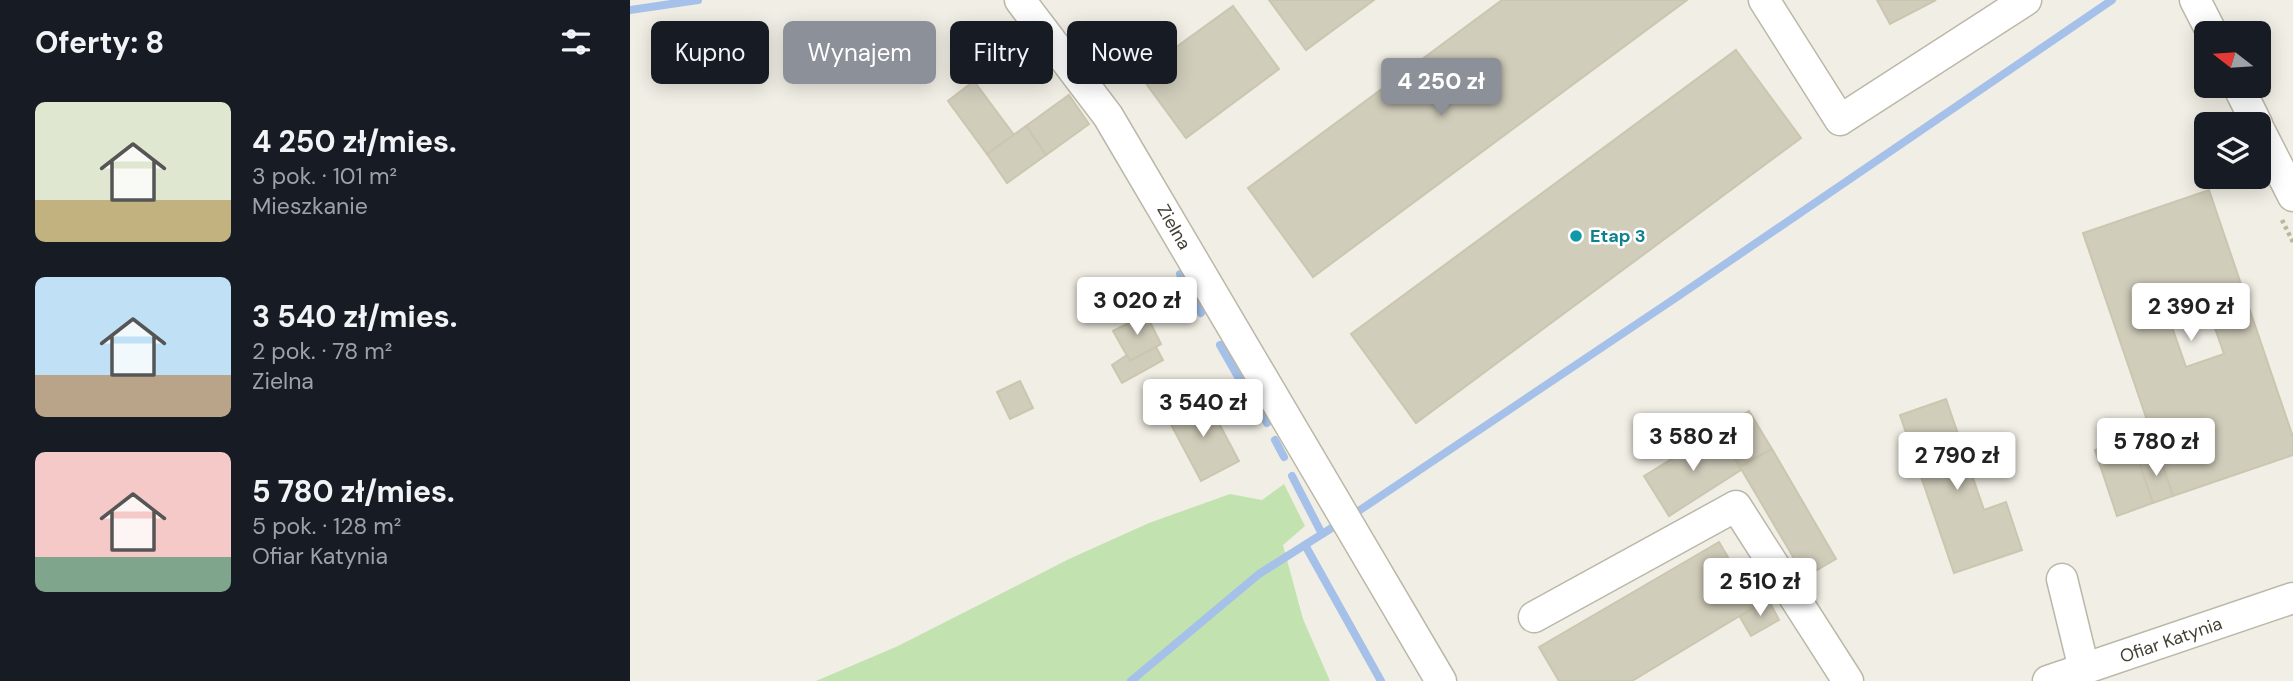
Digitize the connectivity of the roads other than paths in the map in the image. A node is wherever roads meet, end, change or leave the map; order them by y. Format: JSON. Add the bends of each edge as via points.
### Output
{"nodes":[{"id":1,"x":1020,"y":0,"type":"edge"},
{"id":2,"x":1764,"y":0,"type":"edge"},
{"id":3,"x":2026,"y":0,"type":"edge"},
{"id":4,"x":2195,"y":0,"type":"edge"},
{"id":5,"x":2206,"y":21,"type":"edge"},
{"id":6,"x":2271,"y":152,"type":"edge"},
{"id":7,"x":2293,"y":196,"type":"edge"},
{"id":8,"x":2062,"y":579,"type":"dead end"},
{"id":9,"x":2293,"y":598,"type":"edge"},
{"id":10,"x":1534,"y":617,"type":"dead end"},
{"id":11,"x":2084,"y":669,"type":"junction"},
{"id":12,"x":1441,"y":681,"type":"edge"},
{"id":13,"x":1848,"y":681,"type":"edge"},
{"id":14,"x":2049,"y":681,"type":"edge"}],
"edges":[{"from":1,"to":12,"type":"street","name":"Zielna","via":[[1108,116]]},
{"from":2,"to":3,"type":"street","via":[[1840,120]]},
{"from":4,"to":5,"type":"street"},
{"from":6,"to":7,"type":"street"},
{"from":8,"to":11,"type":"street"},
{"from":9,"to":11,"type":"street","name":"Ofiar Katynia"},
{"from":10,"to":13,"type":"street","via":[[1736,506]]},
{"from":11,"to":14,"type":"street","name":"Ofiar Katynia"}]}
